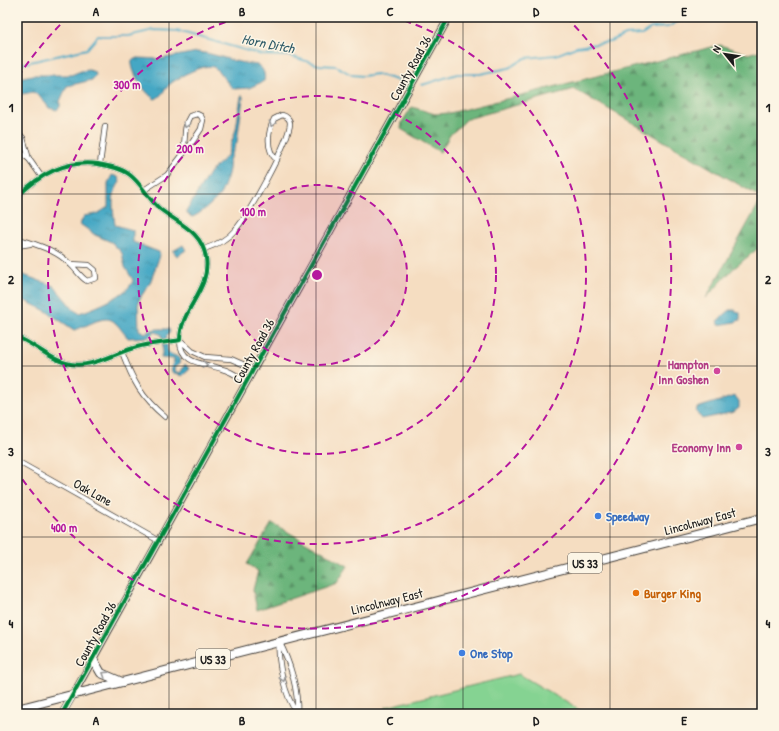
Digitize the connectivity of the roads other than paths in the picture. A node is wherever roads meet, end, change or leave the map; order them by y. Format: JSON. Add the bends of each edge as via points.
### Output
{"nodes":[{"id":1,"x":449,"y":17,"type":"edge"},
{"id":2,"x":105,"y":126,"type":"dead end"},
{"id":3,"x":17,"y":131,"type":"edge"},
{"id":4,"x":17,"y":150,"type":"edge"},
{"id":5,"x":182,"y":153,"type":"junction"},
{"id":6,"x":29,"y":158,"type":"junction"},
{"id":7,"x":277,"y":160,"type":"junction"},
{"id":8,"x":100,"y":164,"type":"junction"},
{"id":9,"x":41,"y":176,"type":"junction"},
{"id":10,"x":144,"y":190,"type":"junction"},
{"id":11,"x":17,"y":197,"type":"edge"},
{"id":12,"x":17,"y":238,"type":"edge"},
{"id":13,"x":32,"y":244,"type":"junction"},
{"id":14,"x":17,"y":246,"type":"edge"},
{"id":15,"x":204,"y":249,"type":"junction"},
{"id":16,"x":70,"y":264,"type":"junction"},
{"id":17,"x":17,"y":337,"type":"edge"},
{"id":18,"x":180,"y":340,"type":"junction"},
{"id":19,"x":122,"y":352,"type":"junction"},
{"id":20,"x":254,"y":370,"type":"junction"},
{"id":21,"x":247,"y":382,"type":"junction"},
{"id":22,"x":165,"y":417,"type":"dead end"},
{"id":23,"x":17,"y":462,"type":"edge"},
{"id":24,"x":762,"y":518,"type":"edge"},
{"id":25,"x":159,"y":541,"type":"junction"},
{"id":26,"x":278,"y":641,"type":"junction"},
{"id":27,"x":93,"y":659,"type":"junction"},
{"id":28,"x":123,"y":682,"type":"junction"},
{"id":29,"x":72,"y":695,"type":"junction"},
{"id":30,"x":19,"y":708,"type":"edge"},
{"id":31,"x":43,"y":714,"type":"edge"},
{"id":32,"x":62,"y":714,"type":"edge"},
{"id":33,"x":297,"y":714,"type":"edge"}],
"edges":[{"from":1,"to":20,"type":"street","name":"County Road 36"},
{"from":2,"to":8,"type":"street"},
{"from":3,"to":6,"type":"street","via":[[23,138]]},
{"from":4,"to":6,"type":"street"},
{"from":5,"to":5,"type":"street","one_way":true,"via":[[201,129],[203,120],[197,114],[190,116],[185,126]]},
{"from":5,"to":10,"type":"street","via":[[161,180]]},
{"from":6,"to":9,"type":"street"},
{"from":7,"to":7,"type":"street","one_way":true,"via":[[284,147],[290,123],[282,115],[274,119],[269,140],[270,151]]},
{"from":7,"to":15,"type":"street","via":[[235,231],[222,242]]},
{"from":8,"to":9,"type":"street","via":[[75,164]]},
{"from":8,"to":10,"type":"street","via":[[130,175]]},
{"from":9,"to":11,"type":"street"},
{"from":10,"to":15,"type":"street","via":[[161,210],[192,231]]},
{"from":12,"to":13,"type":"street"},
{"from":13,"to":14,"type":"street"},
{"from":13,"to":16,"type":"street","via":[[46,247]]},
{"from":15,"to":18,"type":"street","via":[[207,266],[205,279],[182,322]]},
{"from":16,"to":16,"type":"street","via":[[84,280],[92,281],[96,278],[95,270],[89,265]]},
{"from":17,"to":19,"type":"street","via":[[56,360],[68,364],[90,363]]},
{"from":18,"to":19,"type":"street","via":[[148,344]]},
{"from":18,"to":20,"type":"street","via":[[192,351],[205,357],[231,359]]},
{"from":18,"to":21,"type":"street","one_way":true,"via":[[182,350],[192,361],[203,366],[223,369]]},
{"from":19,"to":22,"type":"street","via":[[140,393]]},
{"from":20,"to":21,"type":"street","name":"County Road 36"},
{"from":21,"to":25,"type":"street","name":"County Road 36"},
{"from":23,"to":25,"type":"street","name":"Oak Lane"},
{"from":24,"to":26,"type":"highway","name":"Lincolnway East","number":"US 33"},
{"from":25,"to":27,"type":"street","name":"County Road 36"},
{"from":26,"to":28,"type":"highway","name":"Lincolnway East","number":"US 33"},
{"from":26,"to":33,"type":"street","one_way":true,"via":[[277,656],[290,705]]},
{"from":26,"to":33,"type":"street","via":[[286,653],[299,703]]},
{"from":28,"to":27,"type":"highway","one_way":true,"via":[[101,673]]},
{"from":27,"to":29,"type":"street","name":"County Road 36"},
{"from":28,"to":29,"type":"highway","name":"Lincolnway East","number":"US 33"},
{"from":29,"to":30,"type":"highway","name":"Lincolnway East","number":"US 33"},
{"from":29,"to":32,"type":"main road"},
{"from":30,"to":31,"type":"highway"}]}
